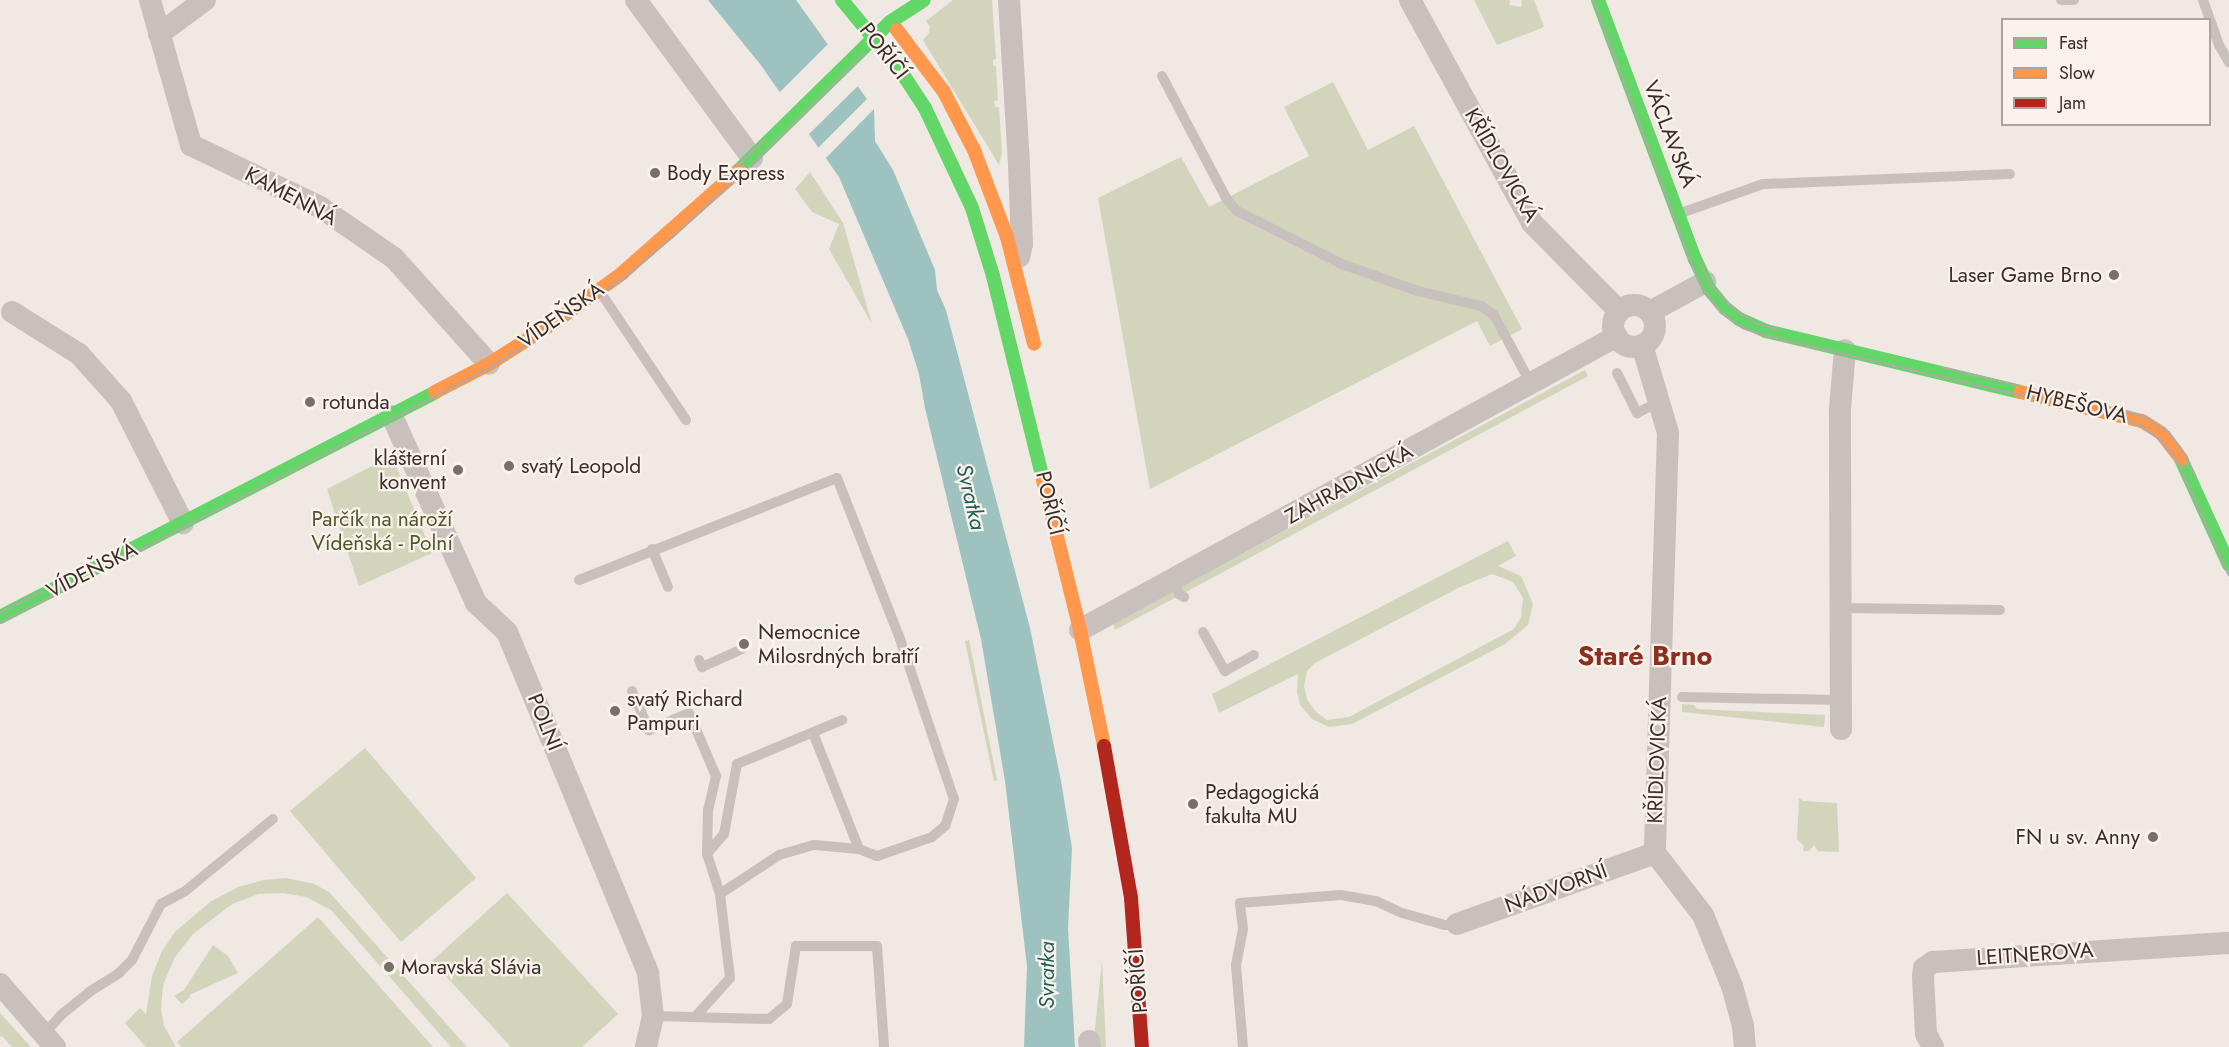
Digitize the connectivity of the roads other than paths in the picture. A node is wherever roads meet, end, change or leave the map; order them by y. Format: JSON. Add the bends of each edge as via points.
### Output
{"nodes":[{"id":1,"x":150,"y":0,"type":"edge"},
{"id":2,"x":206,"y":0,"type":"edge"},
{"id":3,"x":636,"y":0,"type":"edge"},
{"id":4,"x":842,"y":0,"type":"edge"},
{"id":5,"x":905,"y":0,"type":"edge"},
{"id":6,"x":916,"y":0,"type":"edge"},
{"id":7,"x":924,"y":0,"type":"edge"},
{"id":8,"x":1009,"y":0,"type":"edge"},
{"id":9,"x":1410,"y":0,"type":"edge"},
{"id":10,"x":1598,"y":0,"type":"edge"},
{"id":11,"x":2061,"y":0,"type":"edge"},
{"id":12,"x":2074,"y":0,"type":"edge"},
{"id":13,"x":2203,"y":0,"type":"edge"},
{"id":14,"x":2209,"y":18,"type":"edge"},
{"id":15,"x":887,"y":22,"type":"edge"},
{"id":16,"x":2211,"y":22,"type":"edge"},
{"id":17,"x":159,"y":34,"type":"junction"},
{"id":18,"x":2229,"y":62,"type":"edge"},
{"id":19,"x":1162,"y":76,"type":"dead end"},
{"id":20,"x":752,"y":158,"type":"junction"},
{"id":21,"x":2010,"y":174,"type":"dead end"},
{"id":22,"x":1678,"y":214,"type":"junction"},
{"id":23,"x":1016,"y":270,"type":"junction"},
{"id":24,"x":1705,"y":282,"type":"junction"},
{"id":25,"x":599,"y":290,"type":"junction"},
{"id":26,"x":1619,"y":311,"type":"junction"},
{"id":27,"x":12,"y":312,"type":"dead end"},
{"id":28,"x":1650,"y":312,"type":"junction"},
{"id":29,"x":1617,"y":336,"type":"junction"},
{"id":30,"x":1642,"y":345,"type":"junction"},
{"id":31,"x":1845,"y":350,"type":"junction"},
{"id":32,"x":1038,"y":362,"type":"dead end"},
{"id":33,"x":489,"y":364,"type":"junction"},
{"id":34,"x":1617,"y":373,"type":"dead end"},
{"id":35,"x":1531,"y":384,"type":"junction"},
{"id":36,"x":1659,"y":402,"type":"junction"},
{"id":37,"x":392,"y":416,"type":"junction"},
{"id":38,"x":686,"y":420,"type":"dead end"},
{"id":39,"x":183,"y":523,"type":"junction"},
{"id":40,"x":652,"y":549,"type":"junction"},
{"id":41,"x":2229,"y":565,"type":"edge"},
{"id":42,"x":579,"y":580,"type":"dead end"},
{"id":43,"x":668,"y":587,"type":"dead end"},
{"id":44,"x":1842,"y":608,"type":"junction"},
{"id":45,"x":2000,"y":610,"type":"dead end"},
{"id":46,"x":0,"y":617,"type":"edge"},
{"id":47,"x":1094,"y":622,"type":"junction"},
{"id":48,"x":1203,"y":632,"type":"dead end"},
{"id":49,"x":742,"y":650,"type":"dead end"},
{"id":50,"x":1254,"y":655,"type":"dead end"},
{"id":51,"x":699,"y":660,"type":"dead end"},
{"id":52,"x":632,"y":691,"type":"dead end"},
{"id":53,"x":1682,"y":697,"type":"dead end"},
{"id":54,"x":1841,"y":700,"type":"junction"},
{"id":55,"x":842,"y":720,"type":"dead end"},
{"id":56,"x":1840,"y":729,"type":"dead end"},
{"id":57,"x":813,"y":733,"type":"junction"},
{"id":58,"x":273,"y":819,"type":"dead end"},
{"id":59,"x":859,"y":849,"type":"junction"},
{"id":60,"x":1654,"y":853,"type":"junction"},
{"id":61,"x":707,"y":854,"type":"junction"},
{"id":62,"x":720,"y":894,"type":"junction"},
{"id":63,"x":1457,"y":924,"type":"joint"},
{"id":64,"x":2229,"y":943,"type":"edge"},
{"id":65,"x":0,"y":984,"type":"edge"},
{"id":66,"x":653,"y":1016,"type":"junction"},
{"id":67,"x":695,"y":1017,"type":"junction"},
{"id":68,"x":50,"y":1040,"type":"edge"},
{"id":69,"x":646,"y":1047,"type":"edge"},
{"id":70,"x":884,"y":1047,"type":"edge"},
{"id":71,"x":1142,"y":1047,"type":"edge"},
{"id":72,"x":1243,"y":1047,"type":"edge"},
{"id":73,"x":1745,"y":1047,"type":"edge"},
{"id":74,"x":1932,"y":1047,"type":"edge"}],
"edges":[{"from":1,"to":17,"type":"street","name":"KAMENNÁ"},
{"from":2,"to":17,"type":"street"},
{"from":3,"to":20,"type":"street"},
{"from":4,"to":15,"type":"main road","name":"POŘÍČÍ"},
{"from":5,"to":15,"type":"lane"},
{"from":6,"to":15,"type":"lane"},
{"from":7,"to":15,"type":"main road","name":"VÍDEŇSKÁ"},
{"from":8,"to":23,"type":"street","name":"POŘÍČÍ","via":[[1022,244]]},
{"from":9,"to":26,"type":"street","name":"KŘÍDLOVICKÁ","via":[[1532,223]]},
{"from":10,"to":22,"type":"main road","name":"VÁCLAVSKÁ"},
{"from":11,"to":12,"type":"lane"},
{"from":13,"to":14,"type":"lane"},
{"from":15,"to":20,"type":"main road","name":"VÍDEŇSKÁ"},
{"from":15,"to":23,"type":"main road","name":"POŘÍČÍ","via":[[944,92],[964,129],[994,199]]},
{"from":15,"to":47,"type":"main road","name":"POŘÍČÍ","via":[[972,208]]},
{"from":16,"to":18,"type":"lane"},
{"from":17,"to":33,"type":"street","name":"KAMENNÁ","via":[[191,146],[320,207],[394,258]]},
{"from":19,"to":35,"type":"lane","via":[[1226,198],[1237,211],[1342,264],[1418,291],[1481,306],[1494,315]]},
{"from":20,"to":25,"type":"main road","name":"VÍDEŇSKÁ","via":[[669,234]]},
{"from":21,"to":22,"type":"lane","via":[[1762,184]]},
{"from":22,"to":24,"type":"main road","name":"VÁCLAVSKÁ"},
{"from":23,"to":32,"type":"main road","name":"POŘÍČÍ"},
{"from":24,"to":28,"type":"street"},
{"from":24,"to":31,"type":"main road","name":"HYBEŠOVA","via":[[1719,303],[1746,323]]},
{"from":25,"to":33,"type":"main road","name":"VÍDEŇSKÁ"},
{"from":25,"to":38,"type":"lane"},
{"from":26,"to":28,"type":"street","via":[[1639,305]]},
{"from":26,"to":29,"type":"street","via":[[1614,323]]},
{"from":27,"to":39,"type":"street","via":[[79,354],[121,401]]},
{"from":28,"to":30,"type":"street","via":[[1654,331]]},
{"from":29,"to":30,"type":"street","via":[[1630,346]]},
{"from":29,"to":35,"type":"street","name":"ZAHRADNICKÁ"},
{"from":30,"to":36,"type":"street","name":"KŘÍDLOVICKÁ"},
{"from":31,"to":41,"type":"main road","name":"HYBEŠOVA","via":[[2142,421],[2161,433],[2181,458]]},
{"from":31,"to":44,"type":"street","via":[[1839,409]]},
{"from":33,"to":37,"type":"main road","name":"VÍDEŇSKÁ"},
{"from":34,"to":36,"type":"lane","via":[[1637,413]]},
{"from":35,"to":47,"type":"street","name":"ZAHRADNICKÁ","via":[[1179,588]]},
{"from":36,"to":60,"type":"street","name":"KŘÍDLOVICKÁ","via":[[1668,433]]},
{"from":37,"to":39,"type":"main road","name":"VÍDEŇSKÁ"},
{"from":37,"to":66,"type":"street","name":"POLNÍ","via":[[476,603],[507,632],[648,973]]},
{"from":39,"to":46,"type":"main road","name":"VÍDEŇSKÁ"},
{"from":40,"to":42,"type":"lane"},
{"from":40,"to":43,"type":"lane"},
{"from":40,"to":59,"type":"lane","via":[[837,478],[900,639],[954,799],[945,826],[932,837],[877,856]]},
{"from":44,"to":45,"type":"lane"},
{"from":44,"to":54,"type":"street"},
{"from":47,"to":71,"type":"main road","name":"POŘÍČÍ","via":[[1131,898]]},
{"from":48,"to":50,"type":"lane","via":[[1225,671]]},
{"from":49,"to":51,"type":"lane","via":[[702,667]]},
{"from":52,"to":61,"type":"lane","via":[[649,730],[689,713],[716,776],[708,810]]},
{"from":53,"to":54,"type":"lane"},
{"from":54,"to":56,"type":"street"},
{"from":55,"to":57,"type":"lane"},
{"from":57,"to":59,"type":"lane"},
{"from":57,"to":61,"type":"lane","via":[[737,764],[724,834]]},
{"from":58,"to":68,"type":"lane","via":[[184,892],[161,904],[132,960],[61,1015]]},
{"from":59,"to":62,"type":"lane","via":[[815,845],[779,855]]},
{"from":60,"to":63,"type":"street","name":"NÁDVORNÍ"},
{"from":60,"to":73,"type":"street","name":"KŘÍDLOVICKÁ","via":[[1703,915],[1732,986]]},
{"from":61,"to":62,"type":"lane"},
{"from":62,"to":67,"type":"lane","via":[[730,978]]},
{"from":63,"to":72,"type":"lane","via":[[1445,925],[1376,901],[1341,895],[1240,903],[1243,929],[1236,964]]},
{"from":64,"to":74,"type":"street","name":"LEITNEROVA","via":[[1933,962],[1924,969],[1923,977],[1926,1035]]},
{"from":65,"to":68,"type":"street"},
{"from":66,"to":67,"type":"lane"},
{"from":66,"to":69,"type":"street","name":"POLNÍ"},
{"from":67,"to":70,"type":"lane","via":[[769,1019],[787,1004],[796,946],[877,946]]}]}
